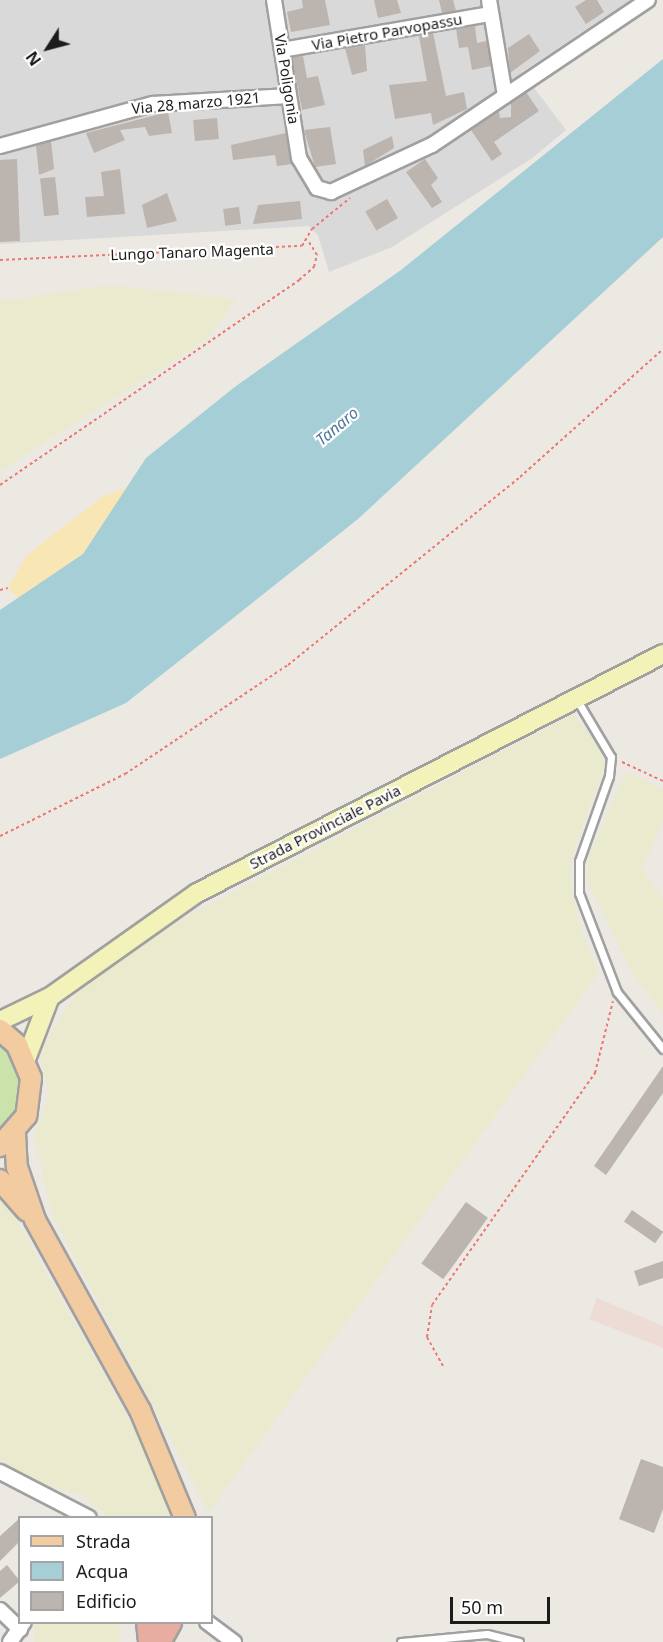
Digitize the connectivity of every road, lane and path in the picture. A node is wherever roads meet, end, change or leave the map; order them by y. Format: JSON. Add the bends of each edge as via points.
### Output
{"nodes":[{"id":1,"x":274,"y":0,"type":"edge"},
{"id":2,"x":648,"y":0,"type":"edge"},
{"id":3,"x":490,"y":7,"type":"edge"},
{"id":4,"x":282,"y":50,"type":"junction"},
{"id":5,"x":289,"y":96,"type":"junction"},
{"id":6,"x":505,"y":96,"type":"junction"},
{"id":7,"x":0,"y":146,"type":"edge"},
{"id":8,"x":352,"y":186,"type":"junction"},
{"id":9,"x":309,"y":242,"type":"junction"},
{"id":10,"x":0,"y":260,"type":"edge"},
{"id":11,"x":663,"y":349,"type":"edge"},
{"id":12,"x":0,"y":485,"type":"edge"},
{"id":13,"x":8,"y":588,"type":"dead end"},
{"id":14,"x":0,"y":590,"type":"edge"},
{"id":15,"x":663,"y":654,"type":"edge"},
{"id":16,"x":576,"y":698,"type":"junction"},
{"id":17,"x":628,"y":765,"type":"dead end"},
{"id":18,"x":663,"y":781,"type":"edge"},
{"id":19,"x":0,"y":836,"type":"edge"},
{"id":20,"x":610,"y":977,"type":"junction"},
{"id":21,"x":614,"y":996,"type":"joint"},
{"id":22,"x":50,"y":997,"type":"junction"},
{"id":23,"x":0,"y":1021,"type":"edge"},
{"id":24,"x":0,"y":1030,"type":"edge"},
{"id":25,"x":663,"y":1049,"type":"edge"},
{"id":26,"x":26,"y":1059,"type":"junction"},
{"id":27,"x":15,"y":1133,"type":"junction"},
{"id":28,"x":0,"y":1146,"type":"edge"},
{"id":29,"x":0,"y":1180,"type":"edge"},
{"id":30,"x":35,"y":1220,"type":"junction"},
{"id":31,"x":443,"y":1366,"type":"dead end"},
{"id":32,"x":0,"y":1472,"type":"edge"},
{"id":33,"x":177,"y":1496,"type":"junction"},
{"id":34,"x":70,"y":1513,"type":"edge"},
{"id":35,"x":179,"y":1516,"type":"edge"},
{"id":36,"x":184,"y":1516,"type":"edge"},
{"id":37,"x":0,"y":1610,"type":"edge"},
{"id":38,"x":18,"y":1623,"type":"edge"},
{"id":39,"x":147,"y":1624,"type":"edge"},
{"id":40,"x":169,"y":1624,"type":"edge"},
{"id":41,"x":208,"y":1624,"type":"edge"},
{"id":42,"x":22,"y":1626,"type":"edge"},
{"id":43,"x":10,"y":1642,"type":"edge"},
{"id":44,"x":149,"y":1642,"type":"edge"},
{"id":45,"x":159,"y":1642,"type":"edge"},
{"id":46,"x":234,"y":1642,"type":"edge"},
{"id":47,"x":400,"y":1642,"type":"edge"},
{"id":48,"x":519,"y":1642,"type":"edge"}],
"edges":[{"from":1,"to":4,"type":"street","name":"Via Poligonia"},
{"from":2,"to":6,"type":"street"},
{"from":3,"to":4,"type":"street","name":"Via Pietro Parvopassu"},
{"from":3,"to":6,"type":"street"},
{"from":4,"to":5,"type":"street","name":"Via Poligonia"},
{"from":5,"to":7,"type":"street","name":"Via 28 marzo 1921","via":[[153,104]]},
{"from":5,"to":8,"type":"street","name":"Via Poligonia","via":[[299,158],[317,188],[331,192]]},
{"from":6,"to":8,"type":"street","via":[[432,145]]},
{"from":8,"to":9,"type":"path","via":[[350,198],[312,229]]},
{"from":9,"to":10,"type":"path","name":"Lungo Tanaro Magenta","via":[[293,248]]},
{"from":9,"to":12,"type":"path","via":[[317,255],[314,267],[290,287]]},
{"from":11,"to":19,"type":"path","via":[[520,477],[288,664],[125,774]]},
{"from":13,"to":14,"type":"path"},
{"from":15,"to":16,"type":"main road","name":"Strada Provinciale Pavia"},
{"from":16,"to":20,"type":"lane","via":[[611,757],[577,877]]},
{"from":16,"to":22,"type":"main road","name":"Strada Provinciale Pavia","via":[[197,893]]},
{"from":17,"to":18,"type":"path"},
{"from":20,"to":21,"type":"lane"},
{"from":20,"to":25,"type":"lane"},
{"from":21,"to":31,"type":"path","via":[[595,1073],[432,1305],[427,1337]]},
{"from":22,"to":23,"type":"main road","name":"Strada Provinciale Pavia"},
{"from":22,"to":26,"type":"main road"},
{"from":24,"to":26,"type":"main road"},
{"from":26,"to":27,"type":"main road","via":[[31,1098]]},
{"from":27,"to":28,"type":"main road"},
{"from":27,"to":30,"type":"main road","via":[[16,1167]]},
{"from":29,"to":30,"type":"main road"},
{"from":30,"to":33,"type":"main road","via":[[140,1410]]},
{"from":32,"to":34,"type":"street"},
{"from":33,"to":35,"type":"main road"},
{"from":33,"to":36,"type":"main road"},
{"from":37,"to":38,"type":"street"},
{"from":39,"to":44,"type":"highway"},
{"from":40,"to":45,"type":"highway"},
{"from":41,"to":46,"type":"street"},
{"from":42,"to":43,"type":"street"},
{"from":47,"to":48,"type":"lane","via":[[487,1634]]}]}
